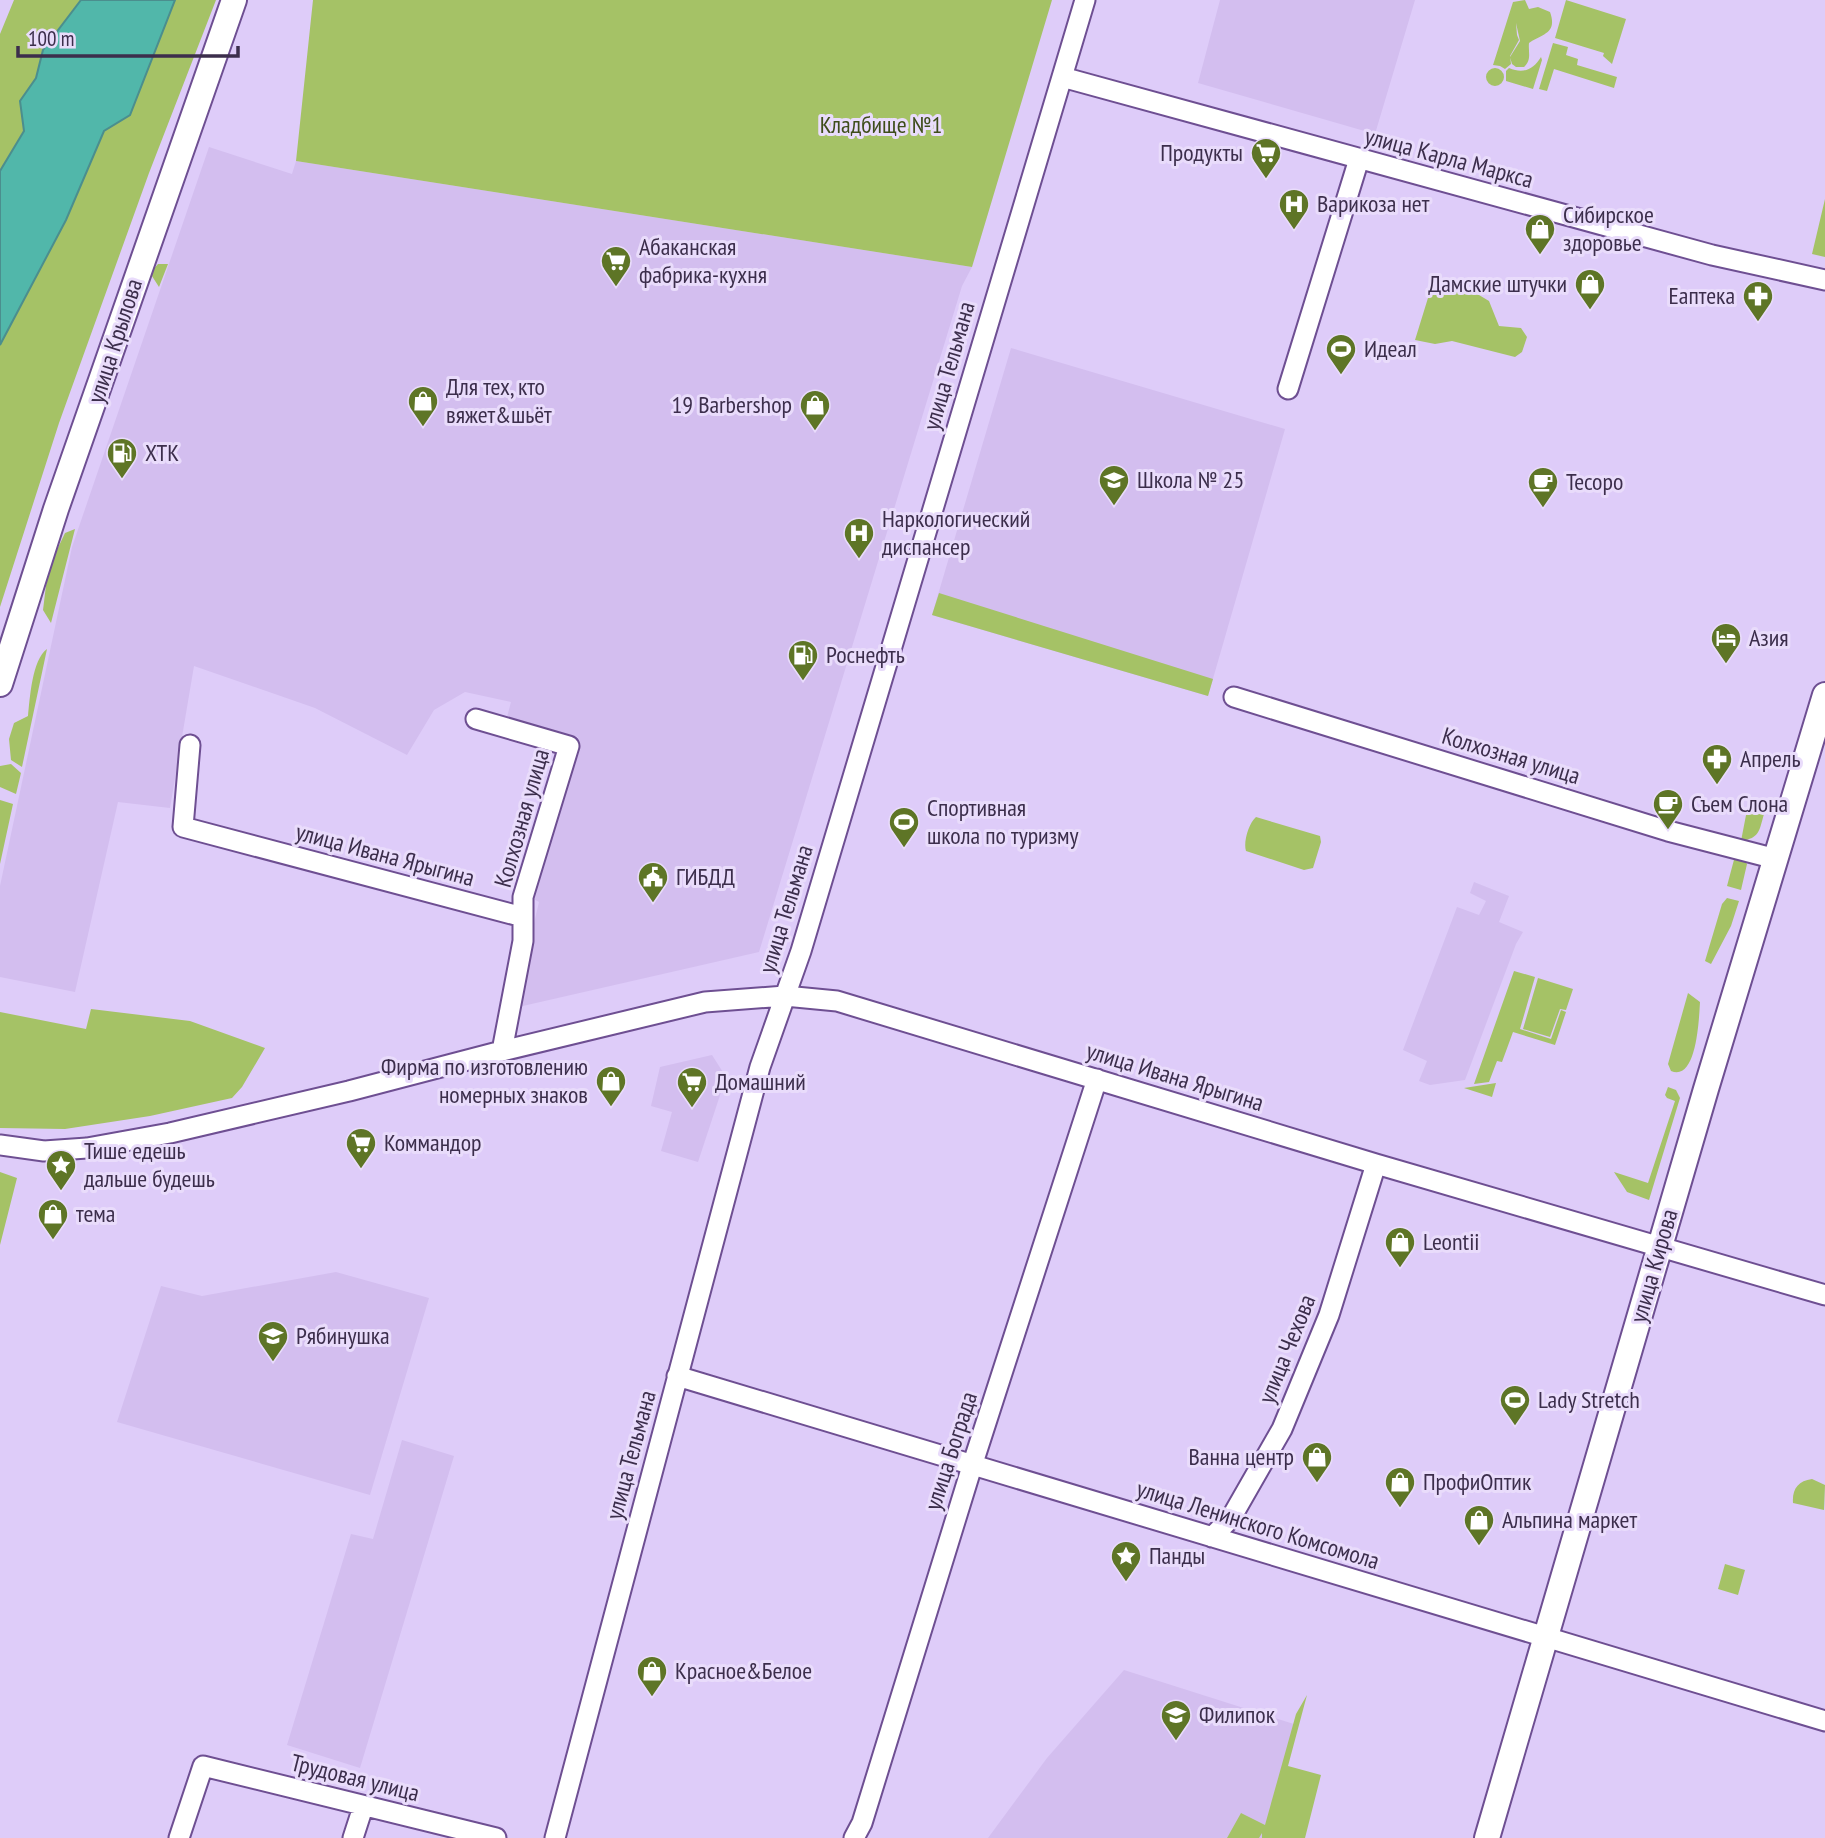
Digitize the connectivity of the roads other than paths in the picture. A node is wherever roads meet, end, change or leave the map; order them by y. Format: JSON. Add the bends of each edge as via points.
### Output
{"nodes":[{"id":1,"x":234,"y":0,"type":"edge"},
{"id":2,"x":1085,"y":0,"type":"edge"},
{"id":3,"x":1062,"y":76,"type":"junction"},
{"id":4,"x":1359,"y":159,"type":"junction"},
{"id":5,"x":1825,"y":280,"type":"edge"},
{"id":6,"x":1288,"y":389,"type":"dead end"},
{"id":7,"x":0,"y":684,"type":"edge"},
{"id":8,"x":1825,"y":695,"type":"edge"},
{"id":9,"x":1234,"y":697,"type":"dead end"},
{"id":10,"x":476,"y":719,"type":"dead end"},
{"id":11,"x":190,"y":745,"type":"dead end"},
{"id":12,"x":1776,"y":859,"type":"junction"},
{"id":13,"x":523,"y":917,"type":"junction"},
{"id":14,"x":785,"y":996,"type":"junction"},
{"id":15,"x":502,"y":1051,"type":"junction"},
{"id":16,"x":1097,"y":1079,"type":"junction"},
{"id":17,"x":0,"y":1145,"type":"edge"},
{"id":18,"x":1376,"y":1164,"type":"junction"},
{"id":19,"x":1660,"y":1248,"type":"junction"},
{"id":20,"x":1825,"y":1296,"type":"edge"},
{"id":21,"x":677,"y":1376,"type":"junction"},
{"id":22,"x":973,"y":1464,"type":"junction"},
{"id":23,"x":1212,"y":1537,"type":"junction"},
{"id":24,"x":1546,"y":1638,"type":"junction"},
{"id":25,"x":1825,"y":1721,"type":"edge"},
{"id":26,"x":363,"y":1807,"type":"junction"},
{"id":27,"x":178,"y":1838,"type":"edge"},
{"id":28,"x":353,"y":1838,"type":"edge"},
{"id":29,"x":496,"y":1838,"type":"edge"},
{"id":30,"x":555,"y":1838,"type":"edge"},
{"id":31,"x":854,"y":1838,"type":"edge"},
{"id":32,"x":1487,"y":1838,"type":"edge"}],
"edges":[{"from":1,"to":7,"type":"main road","name":"улица Крылова","via":[[56,509]]},
{"from":2,"to":3,"type":"street","name":"улица Тельмана"},
{"from":3,"to":4,"type":"street","name":"улица Карла Маркса"},
{"from":3,"to":14,"type":"street","name":"улица Тельмана"},
{"from":4,"to":5,"type":"street","name":"улица Карла Маркса","via":[[1712,255]]},
{"from":4,"to":6,"type":"street"},
{"from":8,"to":12,"type":"main road","name":"улица Кирова"},
{"from":9,"to":12,"type":"street","name":"Колхозная улица","via":[[1668,831]]},
{"from":10,"to":13,"type":"street","name":"Колхозная улица","via":[[569,746],[523,897]]},
{"from":11,"to":13,"type":"street","name":"улица Ивана Ярыгина","via":[[183,827]]},
{"from":12,"to":19,"type":"main road","name":"улица Кирова"},
{"from":13,"to":15,"type":"street","via":[[523,941]]},
{"from":14,"to":15,"type":"street","name":"улица Ивана Ярыгина","via":[[705,1002]]},
{"from":14,"to":16,"type":"street","name":"улица Ивана Ярыгина","via":[[837,1001]]},
{"from":14,"to":21,"type":"street","name":"улица Тельмана","via":[[760,1067]]},
{"from":15,"to":17,"type":"street","name":"улица Ивана Ярыгина","via":[[170,1133],[87,1148],[44,1151]]},
{"from":16,"to":18,"type":"street","name":"улица Ивана Ярыгина"},
{"from":16,"to":22,"type":"street","name":"улица Бограда"},
{"from":18,"to":19,"type":"street","name":"улица Ивана Ярыгина"},
{"from":18,"to":23,"type":"street","name":"улица Чехова","via":[[1329,1315],[1282,1429],[1231,1518]]},
{"from":19,"to":20,"type":"street","name":"улица Ивана Ярыгина"},
{"from":19,"to":24,"type":"main road","name":"улица Кирова"},
{"from":21,"to":22,"type":"street","name":"улица Ленинского Комсомола"},
{"from":21,"to":30,"type":"street","name":"улица Тельмана"},
{"from":22,"to":23,"type":"street","name":"улица Ленинского Комсомола"},
{"from":22,"to":31,"type":"street","name":"улица Бограда"},
{"from":23,"to":24,"type":"street","name":"улица Ленинского Комсомола"},
{"from":24,"to":25,"type":"street","name":"улица Ленинского Комсомола"},
{"from":24,"to":32,"type":"main road","name":"улица Кирова"},
{"from":26,"to":27,"type":"street","name":"Трудовая улица","via":[[203,1766]]},
{"from":26,"to":28,"type":"street"},
{"from":26,"to":29,"type":"street","name":"Трудовая улица"}]}
